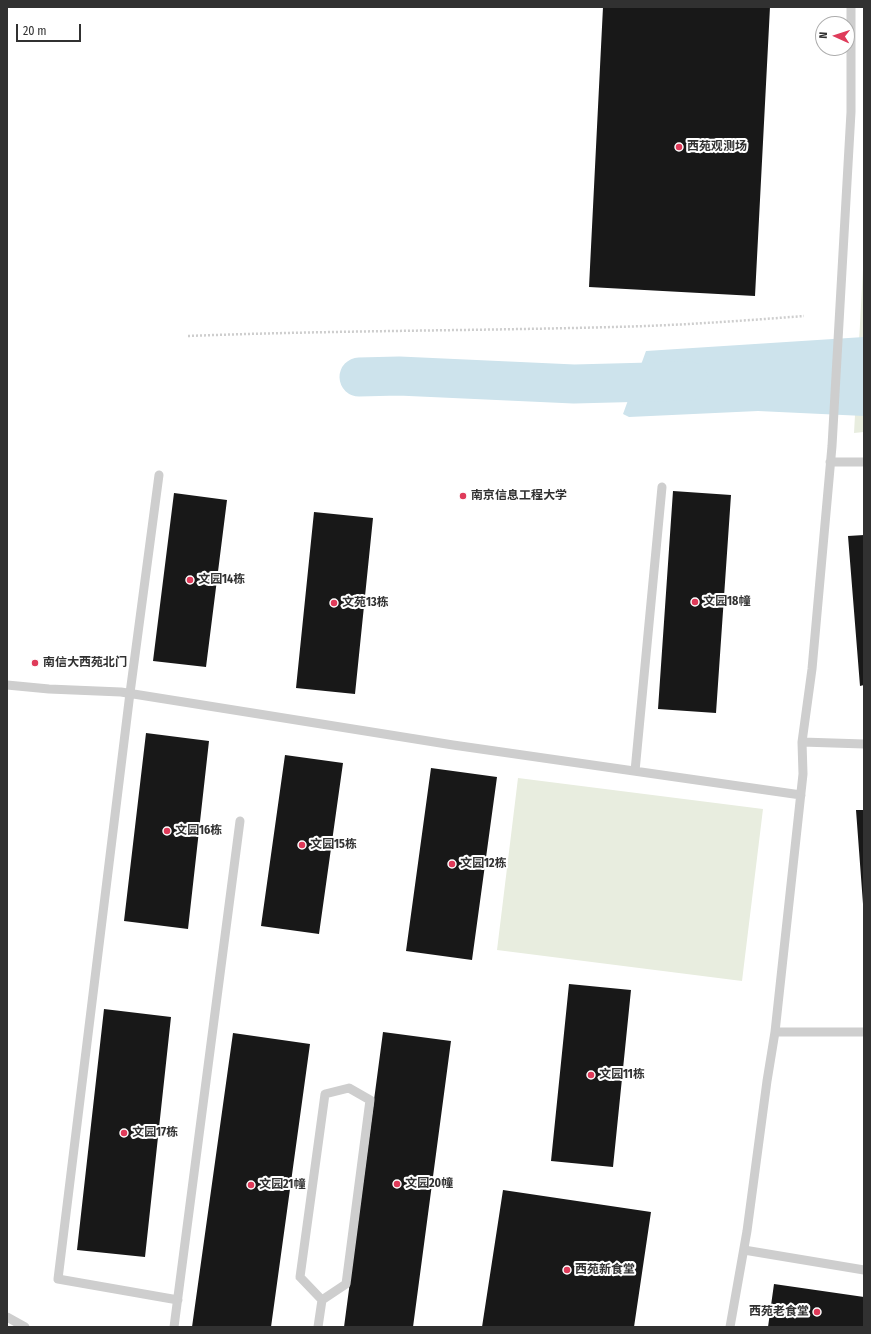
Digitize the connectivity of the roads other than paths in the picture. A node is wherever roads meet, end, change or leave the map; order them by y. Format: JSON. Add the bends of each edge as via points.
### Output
{"nodes":[{"id":1,"x":851,"y":7,"type":"edge"},
{"id":2,"x":830,"y":462,"type":"junction"},
{"id":3,"x":864,"y":462,"type":"edge"},
{"id":4,"x":159,"y":475,"type":"dead end"},
{"id":5,"x":662,"y":487,"type":"dead end"},
{"id":6,"x":7,"y":685,"type":"edge"},
{"id":7,"x":130,"y":693,"type":"junction"},
{"id":8,"x":802,"y":742,"type":"junction"},
{"id":9,"x":864,"y":744,"type":"edge"},
{"id":10,"x":635,"y":771,"type":"junction"},
{"id":11,"x":801,"y":795,"type":"junction"},
{"id":12,"x":240,"y":821,"type":"dead end"},
{"id":13,"x":775,"y":1032,"type":"junction"},
{"id":14,"x":864,"y":1032,"type":"edge"},
{"id":15,"x":744,"y":1250,"type":"junction"},
{"id":16,"x":864,"y":1270,"type":"edge"},
{"id":17,"x":178,"y":1300,"type":"junction"},
{"id":18,"x":322,"y":1300,"type":"junction"},
{"id":19,"x":7,"y":1317,"type":"edge"},
{"id":20,"x":24,"y":1327,"type":"edge"},
{"id":21,"x":174,"y":1327,"type":"edge"},
{"id":22,"x":318,"y":1327,"type":"edge"},
{"id":23,"x":730,"y":1327,"type":"edge"}],
"edges":[{"from":1,"to":2,"type":"lane","via":[[851,112]]},
{"from":2,"to":3,"type":"lane"},
{"from":2,"to":8,"type":"lane","via":[[812,669]]},
{"from":4,"to":7,"type":"lane"},
{"from":5,"to":10,"type":"lane"},
{"from":6,"to":7,"type":"lane"},
{"from":7,"to":10,"type":"lane","via":[[453,745]]},
{"from":7,"to":17,"type":"lane","via":[[58,1279]]},
{"from":8,"to":9,"type":"lane"},
{"from":8,"to":11,"type":"lane"},
{"from":10,"to":11,"type":"lane"},
{"from":11,"to":13,"type":"lane"},
{"from":12,"to":17,"type":"lane"},
{"from":13,"to":14,"type":"lane"},
{"from":13,"to":15,"type":"lane"},
{"from":15,"to":16,"type":"lane"},
{"from":15,"to":23,"type":"lane"},
{"from":17,"to":21,"type":"lane"},
{"from":18,"to":18,"type":"lane","via":[[300,1277],[325,1094],[349,1088],[370,1100],[368,1116],[346,1284]]},
{"from":18,"to":22,"type":"lane"},
{"from":19,"to":20,"type":"lane"}]}
